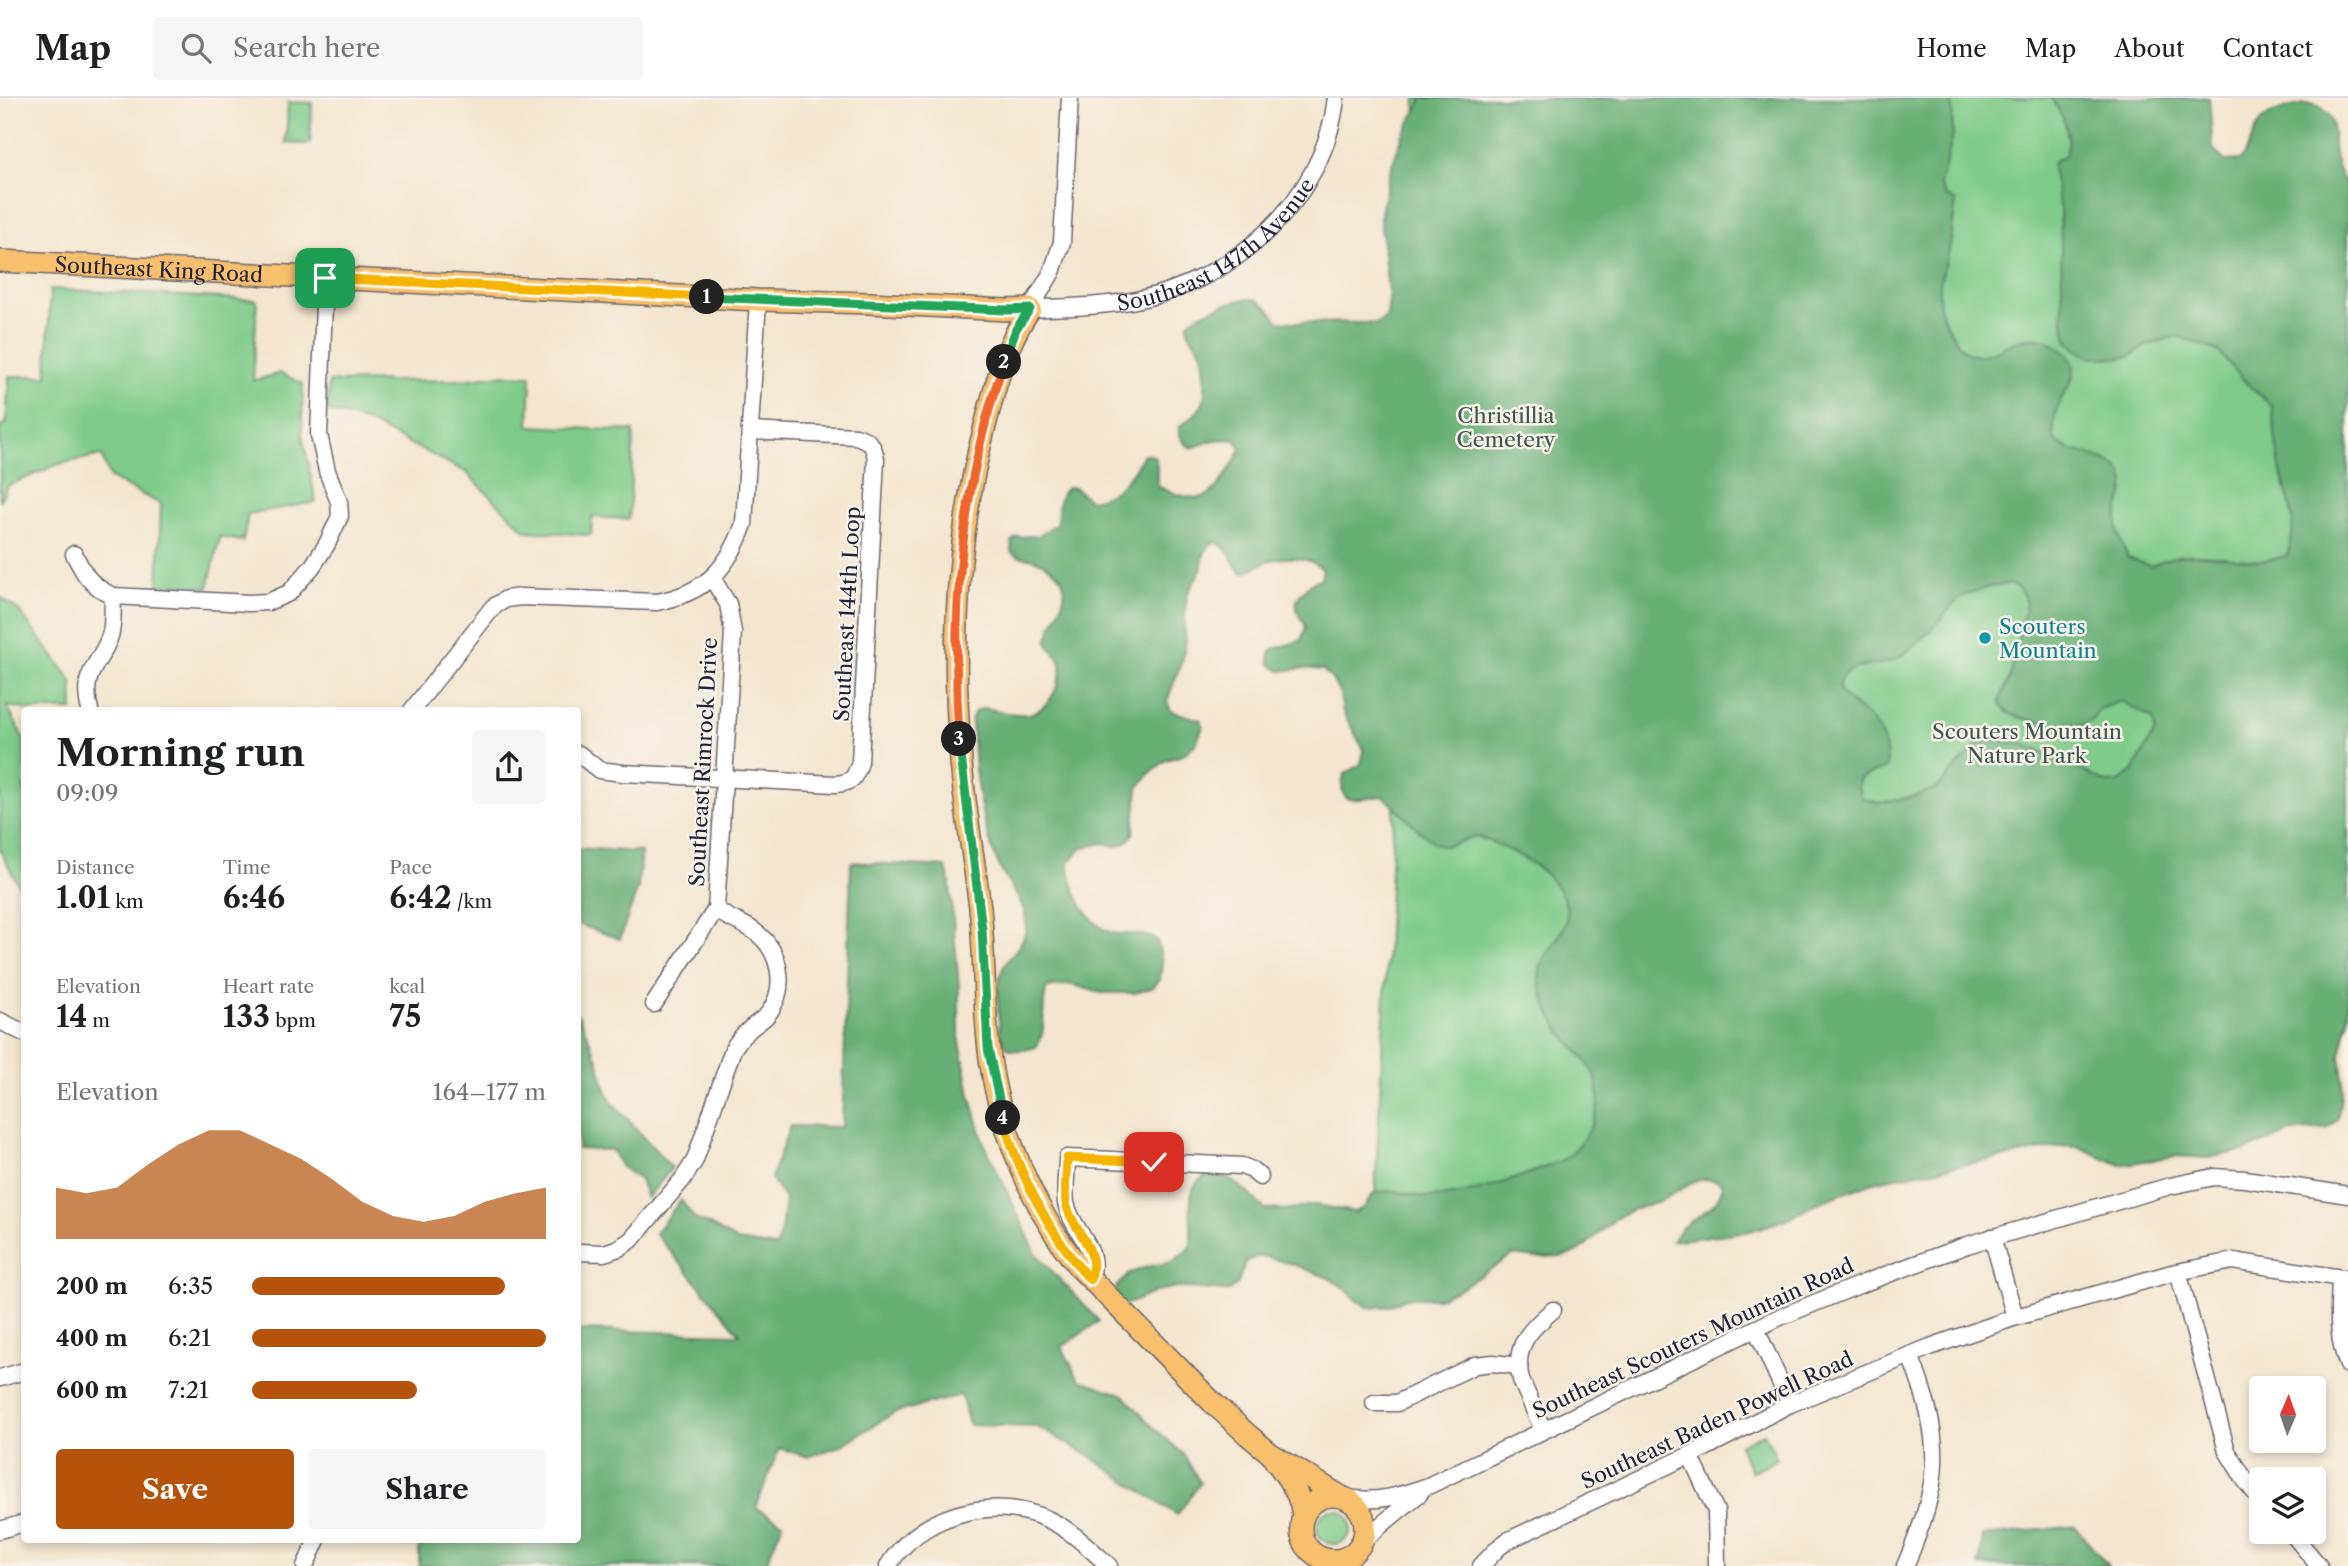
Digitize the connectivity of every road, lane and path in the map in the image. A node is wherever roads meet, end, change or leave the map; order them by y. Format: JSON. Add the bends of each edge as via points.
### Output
{"nodes":[{"id":1,"x":1070,"y":98,"type":"edge"},
{"id":2,"x":1336,"y":98,"type":"edge"},
{"id":3,"x":0,"y":261,"type":"edge"},
{"id":4,"x":325,"y":278,"type":"junction"},
{"id":5,"x":758,"y":300,"type":"junction"},
{"id":6,"x":1030,"y":309,"type":"junction"},
{"id":7,"x":750,"y":431,"type":"junction"},
{"id":8,"x":74,"y":554,"type":"dead end"},
{"id":9,"x":712,"y":578,"type":"junction"},
{"id":10,"x":113,"y":596,"type":"junction"},
{"id":11,"x":89,"y":707,"type":"edge"},
{"id":12,"x":414,"y":707,"type":"edge"},
{"id":13,"x":581,"y":756,"type":"edge"},
{"id":14,"x":724,"y":779,"type":"junction"},
{"id":15,"x":716,"y":909,"type":"junction"},
{"id":16,"x":654,"y":1004,"type":"dead end"},
{"id":17,"x":0,"y":1021,"type":"edge"},
{"id":18,"x":21,"y":1032,"type":"edge"},
{"id":19,"x":1260,"y":1177,"type":"dead end"},
{"id":20,"x":2348,"y":1195,"type":"edge"},
{"id":21,"x":1992,"y":1237,"type":"junction"},
{"id":22,"x":581,"y":1252,"type":"edge"},
{"id":23,"x":2178,"y":1272,"type":"junction"},
{"id":24,"x":2344,"y":1279,"type":"edge"},
{"id":25,"x":1090,"y":1280,"type":"junction"},
{"id":26,"x":1553,"y":1310,"type":"dead end"},
{"id":27,"x":2015,"y":1317,"type":"junction"},
{"id":28,"x":1756,"y":1329,"type":"junction"},
{"id":29,"x":1910,"y":1355,"type":"junction"},
{"id":30,"x":2348,"y":1365,"type":"edge"},
{"id":31,"x":1519,"y":1366,"type":"junction"},
{"id":32,"x":21,"y":1372,"type":"edge"},
{"id":33,"x":0,"y":1378,"type":"edge"},
{"id":34,"x":1374,"y":1403,"type":"dead end"},
{"id":35,"x":1790,"y":1404,"type":"junction"},
{"id":36,"x":1543,"y":1430,"type":"junction"},
{"id":37,"x":1271,"y":1454,"type":"junction"},
{"id":38,"x":1690,"y":1455,"type":"junction"},
{"id":39,"x":2249,"y":1485,"type":"edge"},
{"id":40,"x":1428,"y":1486,"type":"junction"},
{"id":41,"x":1343,"y":1497,"type":"junction"},
{"id":42,"x":1303,"y":1516,"type":"junction"},
{"id":43,"x":21,"y":1524,"type":"edge"},
{"id":44,"x":0,"y":1530,"type":"edge"},
{"id":45,"x":316,"y":1543,"type":"edge"},
{"id":46,"x":2301,"y":1544,"type":"edge"},
{"id":47,"x":1356,"y":1553,"type":"edge"},
{"id":48,"x":1318,"y":1560,"type":"edge"},
{"id":49,"x":1101,"y":1564,"type":"edge"},
{"id":50,"x":305,"y":1566,"type":"edge"},
{"id":51,"x":888,"y":1566,"type":"edge"},
{"id":52,"x":1481,"y":1566,"type":"edge"},
{"id":53,"x":1717,"y":1566,"type":"edge"},
{"id":54,"x":1905,"y":1566,"type":"edge"},
{"id":55,"x":2319,"y":1566,"type":"edge"}],
"edges":[{"from":1,"to":6,"type":"street","via":[[1062,242]]},
{"from":2,"to":6,"type":"street","name":"Southeast 147th Avenue","via":[[1309,180],[1261,239],[1236,258],[1185,286],[1137,300]]},
{"from":3,"to":4,"type":"main road","name":"Southeast King Road"},
{"from":4,"to":5,"type":"main road","name":"Southeast King Road"},
{"from":4,"to":10,"type":"street","via":[[318,435],[340,516],[312,567],[289,593],[268,602]]},
{"from":5,"to":6,"type":"main road","name":"Southeast King Road"},
{"from":5,"to":7,"type":"street"},
{"from":6,"to":25,"type":"main road","via":[[1016,329],[999,378],[969,498],[957,601],[959,741],[982,929],[988,1048],[998,1100],[1044,1214]]},
{"from":7,"to":9,"type":"street","via":[[744,524],[726,563]]},
{"from":7,"to":14,"type":"street","name":"Southeast 144th Loop","via":[[856,436],[875,448],[860,762],[848,783]]},
{"from":8,"to":10,"type":"street","via":[[86,577]]},
{"from":9,"to":12,"type":"street","via":[[675,599],[657,602],[506,599],[493,607]]},
{"from":9,"to":14,"type":"street","name":"Southeast Rimrock Drive","via":[[728,604],[732,625]]},
{"from":10,"to":11,"type":"street","via":[[111,634],[87,683]]},
{"from":13,"to":14,"type":"street","via":[[599,770]]},
{"from":14,"to":15,"type":"street","name":"Southeast Rimrock Drive"},
{"from":15,"to":16,"type":"street"},
{"from":15,"to":22,"type":"street","name":"Southeast Rimrock Drive","via":[[755,931],[770,947],[779,964],[775,1000],[733,1049],[695,1160],[683,1179],[631,1240],[604,1253]]},
{"from":17,"to":18,"type":"street"},
{"from":19,"to":25,"type":"street","via":[[1242,1166],[1067,1158],[1066,1202],[1094,1259]]},
{"from":20,"to":21,"type":"street","name":"Southeast Scouters Mountain Road","via":[[2214,1177]]},
{"from":21,"to":27,"type":"street"},
{"from":21,"to":28,"type":"street","name":"Southeast Scouters Mountain Road","via":[[1864,1283]]},
{"from":23,"to":24,"type":"street","name":"Southeast Baden Powell Road","via":[[2233,1261]]},
{"from":23,"to":27,"type":"street","name":"Southeast Baden Powell Road"},
{"from":23,"to":39,"type":"street","via":[[2227,1451]]},
{"from":24,"to":30,"type":"street","via":[[2339,1338]]},
{"from":25,"to":37,"type":"main road"},
{"from":26,"to":31,"type":"street","via":[[1527,1334]]},
{"from":27,"to":29,"type":"street","name":"Southeast Baden Powell Road"},
{"from":28,"to":35,"type":"street"},
{"from":28,"to":36,"type":"street","name":"Southeast Scouters Mountain Road"},
{"from":29,"to":35,"type":"street","name":"Southeast Baden Powell Road"},
{"from":29,"to":54,"type":"street","via":[[1931,1419],[1935,1456],[1929,1500]]},
{"from":31,"to":34,"type":"street","via":[[1475,1365],[1397,1403]]},
{"from":31,"to":36,"type":"street"},
{"from":32,"to":33,"type":"street"},
{"from":35,"to":38,"type":"street","name":"Southeast Baden Powell Road"},
{"from":36,"to":40,"type":"street","name":"Southeast Scouters Mountain Road"},
{"from":37,"to":41,"type":"main road"},
{"from":37,"to":42,"type":"main road","via":[[1295,1490]]},
{"from":38,"to":52,"type":"street","name":"Southeast Baden Powell Road","via":[[1507,1541]]},
{"from":38,"to":53,"type":"street","via":[[1716,1511]]},
{"from":40,"to":41,"type":"street","name":"Southeast Scouters Mountain Road","via":[[1382,1500]]},
{"from":40,"to":47,"type":"street","name":"Southeast Scouters Mountain Road"},
{"from":41,"to":42,"type":"main road","via":[[1318,1499]]},
{"from":41,"to":47,"type":"main road","via":[[1356,1505],[1366,1530]]},
{"from":42,"to":48,"type":"main road","via":[[1301,1534]]},
{"from":43,"to":44,"type":"street"},
{"from":45,"to":50,"type":"street"},
{"from":46,"to":55,"type":"street"},
{"from":47,"to":48,"type":"main road"},
{"from":49,"to":51,"type":"street","via":[[1070,1532],[1041,1516],[989,1508],[929,1526]]}]}
